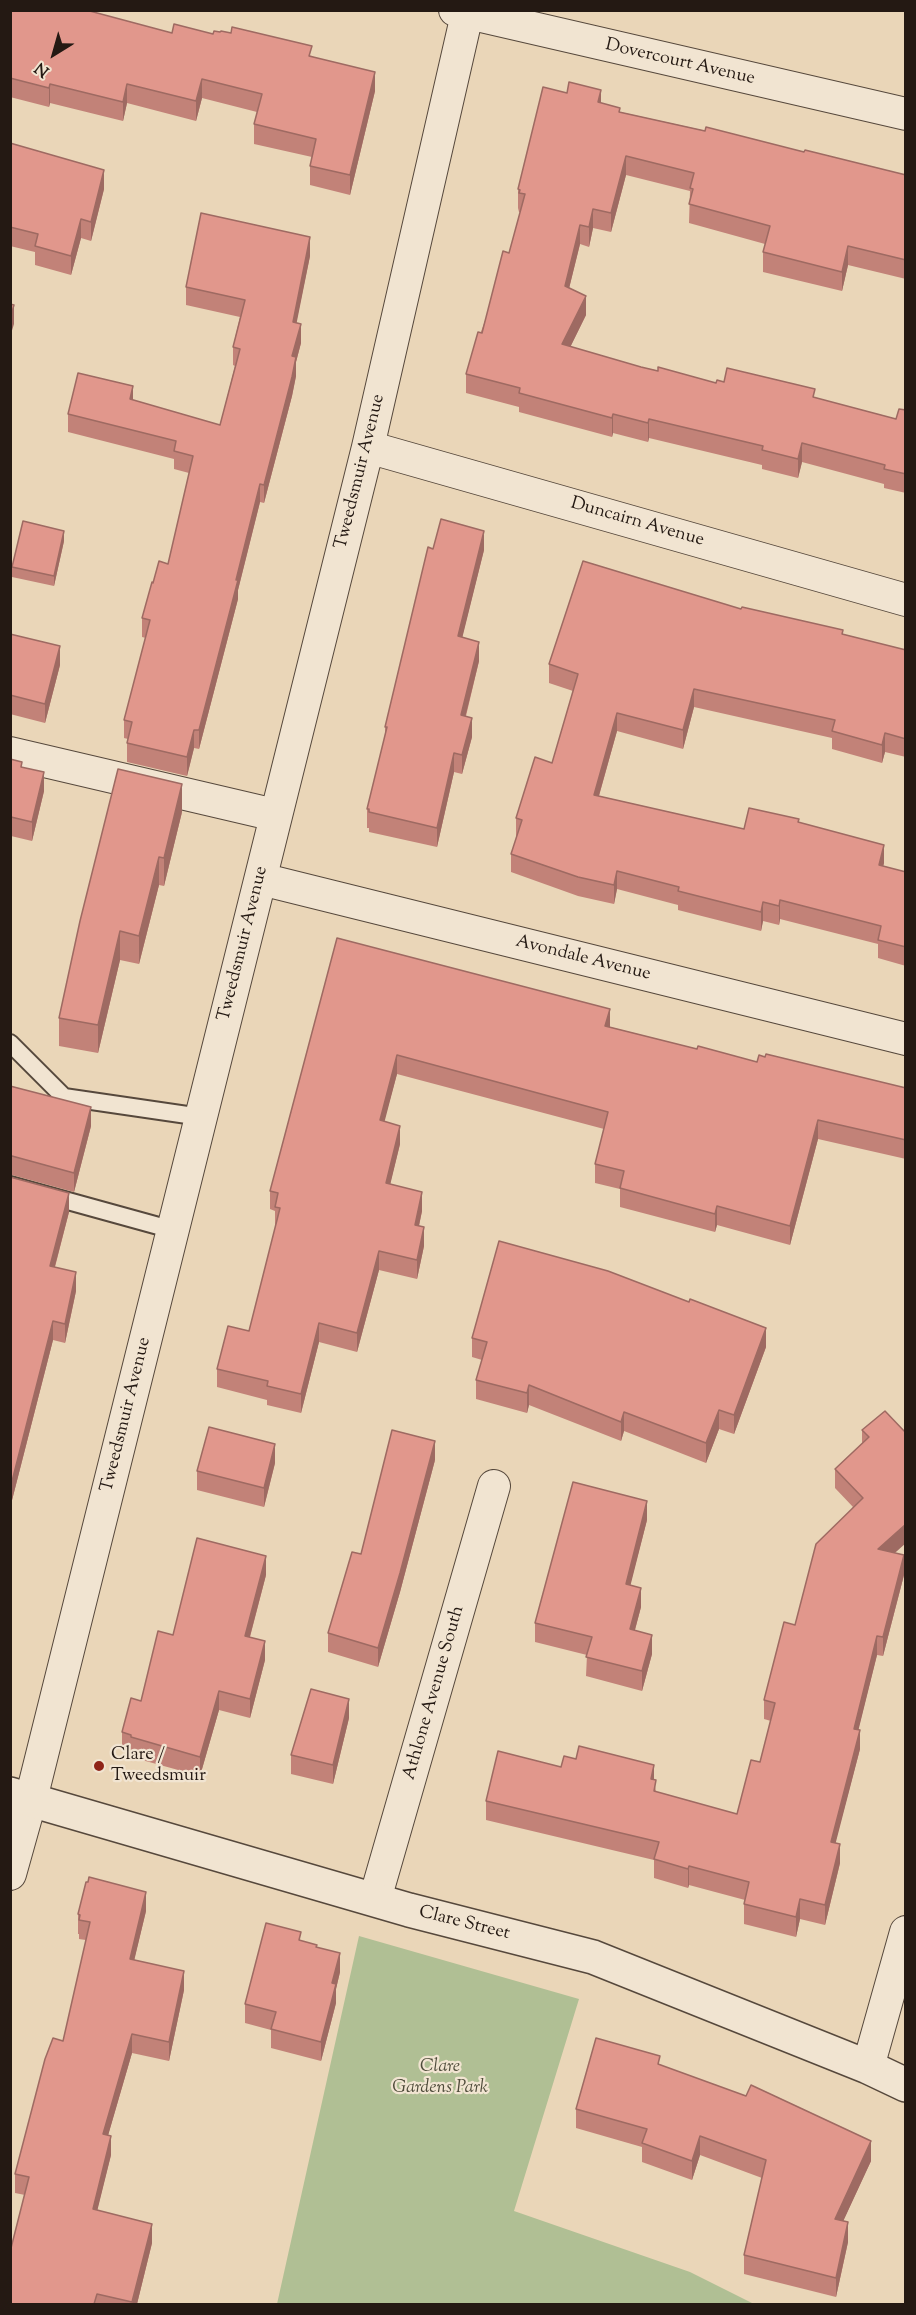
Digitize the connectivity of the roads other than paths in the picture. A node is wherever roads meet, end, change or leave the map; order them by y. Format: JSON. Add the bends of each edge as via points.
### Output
{"nodes":[{"id":1,"x":463,"y":11,"type":"edge"},
{"id":2,"x":906,"y":114,"type":"edge"},
{"id":3,"x":368,"y":447,"type":"junction"},
{"id":4,"x":906,"y":600,"type":"edge"},
{"id":5,"x":10,"y":753,"type":"edge"},
{"id":6,"x":275,"y":815,"type":"junction"},
{"id":7,"x":261,"y":879,"type":"junction"},
{"id":8,"x":906,"y":1039,"type":"edge"},
{"id":9,"x":10,"y":1043,"type":"edge"},
{"id":10,"x":201,"y":1117,"type":"junction"},
{"id":11,"x":10,"y":1185,"type":"edge"},
{"id":12,"x":173,"y":1230,"type":"junction"},
{"id":13,"x":494,"y":1486,"type":"dead end"},
{"id":14,"x":21,"y":1797,"type":"edge"},
{"id":15,"x":10,"y":1874,"type":"edge"},
{"id":16,"x":375,"y":1899,"type":"junction"},
{"id":17,"x":906,"y":1932,"type":"edge"},
{"id":18,"x":868,"y":2067,"type":"junction"},
{"id":19,"x":906,"y":2085,"type":"edge"}],
"edges":[{"from":1,"to":2,"type":"street","name":"Dovercourt Avenue"},
{"from":1,"to":3,"type":"street","name":"Tweedsmuir Avenue"},
{"from":3,"to":4,"type":"street","name":"Duncairn Avenue"},
{"from":3,"to":6,"type":"street","name":"Tweedsmuir Avenue"},
{"from":5,"to":6,"type":"street"},
{"from":6,"to":7,"type":"street","name":"Tweedsmuir Avenue"},
{"from":7,"to":8,"type":"street","name":"Avondale Avenue"},
{"from":7,"to":10,"type":"street","name":"Tweedsmuir Avenue"},
{"from":9,"to":10,"type":"lane","via":[[64,1097]]},
{"from":10,"to":12,"type":"street","name":"Tweedsmuir Avenue"},
{"from":11,"to":12,"type":"lane"},
{"from":12,"to":14,"type":"street","name":"Tweedsmuir Avenue"},
{"from":13,"to":16,"type":"street","name":"Athlone Avenue South"},
{"from":14,"to":15,"type":"street","name":"Tweedsmuir Avenue"},
{"from":14,"to":16,"type":"street","name":"Clare Street"},
{"from":16,"to":18,"type":"street","name":"Clare Street","via":[[593,1957]]},
{"from":17,"to":18,"type":"street"},
{"from":18,"to":19,"type":"street","name":"Clare Street"}]}
